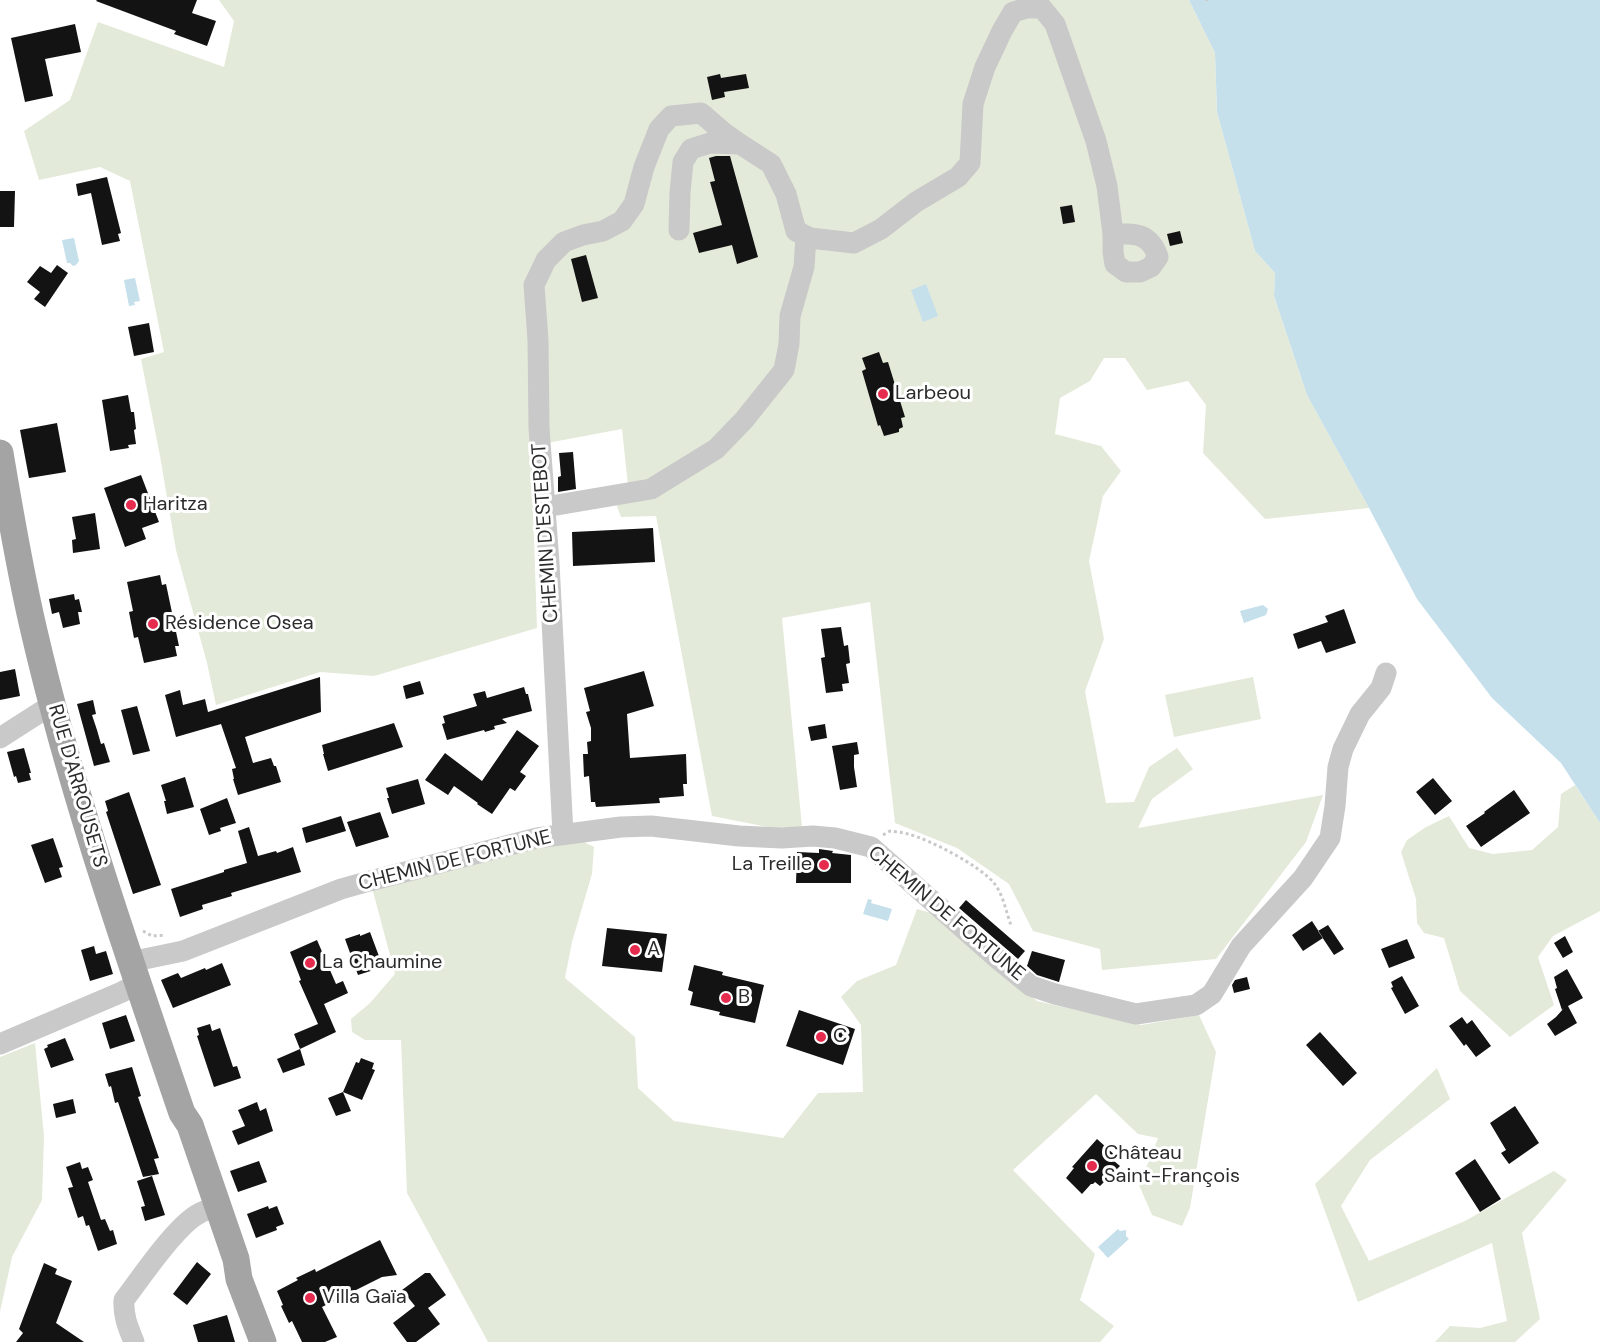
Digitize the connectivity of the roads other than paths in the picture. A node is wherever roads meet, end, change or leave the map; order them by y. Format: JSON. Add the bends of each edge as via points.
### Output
{"nodes":[{"id":1,"x":740,"y":144,"type":"junction"},
{"id":2,"x":679,"y":230,"type":"dead end"},
{"id":3,"x":1113,"y":234,"type":"dead end"},
{"id":4,"x":806,"y":236,"type":"junction"},
{"id":5,"x":0,"y":453,"type":"edge"},
{"id":6,"x":545,"y":507,"type":"junction"},
{"id":7,"x":1386,"y":674,"type":"dead end"},
{"id":8,"x":53,"y":704,"type":"junction"},
{"id":9,"x":0,"y":738,"type":"edge"},
{"id":10,"x":563,"y":834,"type":"junction"},
{"id":11,"x":134,"y":972,"type":"junction"},
{"id":12,"x":0,"y":1044,"type":"edge"},
{"id":13,"x":212,"y":1208,"type":"junction"},
{"id":14,"x":134,"y":1342,"type":"edge"},
{"id":15,"x":263,"y":1342,"type":"edge"}],
"edges":[{"from":1,"to":2,"type":"street","via":[[710,143],[691,148],[683,162]]},
{"from":1,"to":4,"type":"street","via":[[771,164],[786,194],[796,231]]},
{"from":1,"to":6,"type":"street","name":"CHEMIN D'ESTEBOT","via":[[701,112],[670,116],[659,129],[634,204],[622,221],[564,242],[546,260],[534,285]]},
{"from":3,"to":4,"type":"street","via":[[1096,141],[1055,24],[1042,8],[1028,8],[1013,12],[985,67],[973,104],[970,163],[958,177],[854,243]]},
{"from":4,"to":6,"type":"street","via":[[804,267],[790,316],[784,370],[744,420],[716,449],[651,489]]},
{"from":5,"to":8,"type":"main road","name":"RUE D'ARROUSETS","via":[[25,593]]},
{"from":6,"to":10,"type":"street","name":"CHEMIN D'ESTEBOT"},
{"from":7,"to":10,"type":"street","name":"CHEMIN DE FORTUNE","via":[[1343,749],[1330,838],[1303,878],[1241,946],[1212,994],[1196,1005],[1136,1014],[1031,986],[871,847],[835,838],[739,836],[651,826]]},
{"from":8,"to":9,"type":"street"},
{"from":8,"to":11,"type":"main road","name":"RUE D'ARROUSETS"},
{"from":10,"to":11,"type":"street","name":"CHEMIN DE FORTUNE","via":[[350,887]]},
{"from":11,"to":12,"type":"street","name":"CHEMIN DE FORTUNE","via":[[122,992]]},
{"from":11,"to":13,"type":"main road","name":"RUE D'ARROUSETS","via":[[182,1113],[190,1125]]},
{"from":13,"to":14,"type":"street","via":[[186,1222],[124,1300],[123,1310]]},
{"from":13,"to":15,"type":"main road","name":"RUE D'ARROUSETS","via":[[236,1259],[239,1279]]}]}
